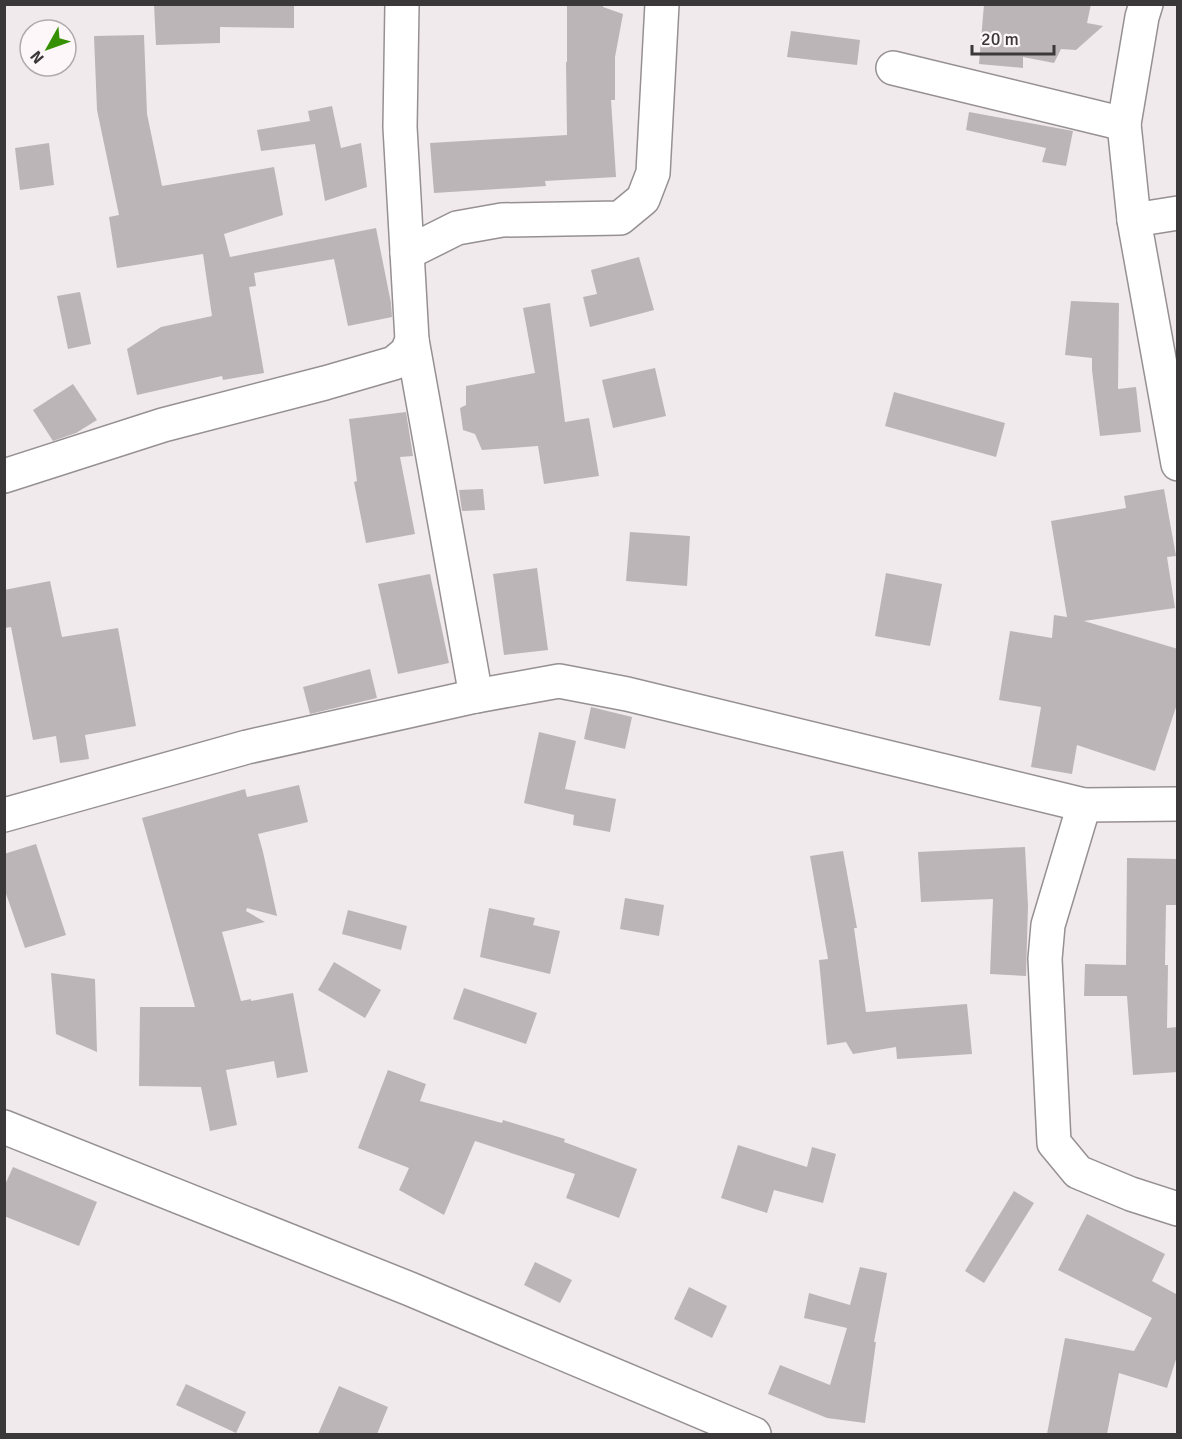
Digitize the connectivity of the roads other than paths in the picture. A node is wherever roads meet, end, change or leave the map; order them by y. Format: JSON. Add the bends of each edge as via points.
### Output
{"nodes":[{"id":1,"x":402,"y":4,"type":"edge"},
{"id":2,"x":662,"y":4,"type":"edge"},
{"id":3,"x":1146,"y":4,"type":"edge"},
{"id":4,"x":893,"y":68,"type":"dead end"},
{"id":5,"x":1124,"y":124,"type":"junction"},
{"id":6,"x":1178,"y":213,"type":"edge"},
{"id":7,"x":1134,"y":220,"type":"junction"},
{"id":8,"x":407,"y":253,"type":"junction"},
{"id":9,"x":412,"y":340,"type":"junction"},
{"id":10,"x":1178,"y":464,"type":"edge"},
{"id":11,"x":4,"y":476,"type":"edge"},
{"id":12,"x":476,"y":696,"type":"junction"},
{"id":13,"x":1176,"y":801,"type":"edge"},
{"id":14,"x":1084,"y":805,"type":"junction"},
{"id":15,"x":4,"y":815,"type":"edge"},
{"id":16,"x":4,"y":1127,"type":"edge"},
{"id":17,"x":1178,"y":1209,"type":"edge"},
{"id":18,"x":754,"y":1434,"type":"edge"}],
"edges":[{"from":1,"to":8,"type":"street","via":[[400,127]]},
{"from":2,"to":8,"type":"street","via":[[653,173],[643,199],[620,218],[502,220],[457,228]]},
{"from":3,"to":5,"type":"street"},
{"from":4,"to":5,"type":"street"},
{"from":5,"to":7,"type":"street"},
{"from":6,"to":7,"type":"street"},
{"from":7,"to":10,"type":"street"},
{"from":8,"to":9,"type":"street"},
{"from":9,"to":11,"type":"street","via":[[407,352],[394,363],[163,425]]},
{"from":9,"to":12,"type":"street"},
{"from":12,"to":14,"type":"street","via":[[559,681]]},
{"from":12,"to":15,"type":"street","via":[[247,747]]},
{"from":13,"to":14,"type":"street"},
{"from":14,"to":17,"type":"street","via":[[1048,925],[1045,959],[1054,1143],[1078,1172]]},
{"from":16,"to":18,"type":"street","via":[[410,1289]]}]}
